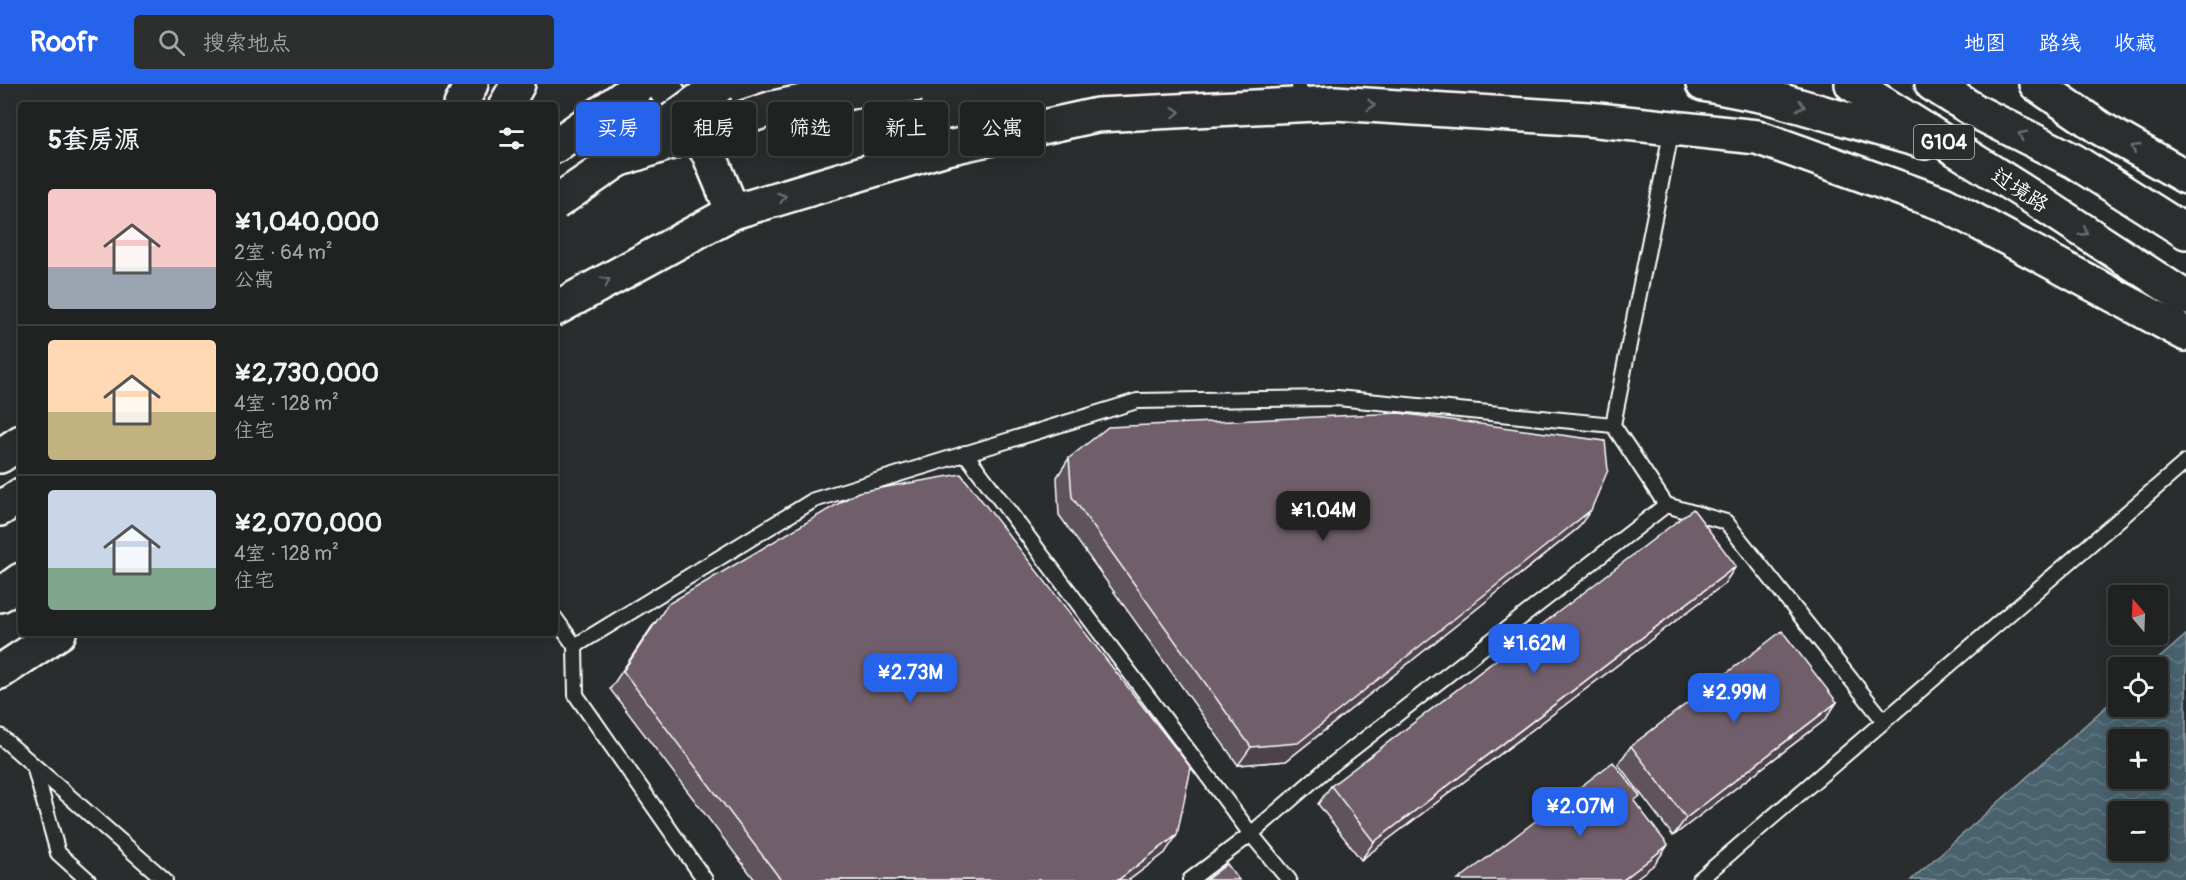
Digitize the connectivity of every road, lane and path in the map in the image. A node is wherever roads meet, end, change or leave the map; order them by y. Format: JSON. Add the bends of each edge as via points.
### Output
{"nodes":[{"id":1,"x":471,"y":84,"type":"edge"},
{"id":2,"x":518,"y":84,"type":"edge"},
{"id":3,"x":642,"y":84,"type":"edge"},
{"id":4,"x":662,"y":84,"type":"edge"},
{"id":5,"x":721,"y":84,"type":"edge"},
{"id":6,"x":921,"y":84,"type":"edge"},
{"id":7,"x":1703,"y":84,"type":"edge"},
{"id":8,"x":1852,"y":84,"type":"edge"},
{"id":9,"x":1933,"y":84,"type":"edge"},
{"id":10,"x":2036,"y":84,"type":"edge"},
{"id":11,"x":1300,"y":95,"type":"edge"},
{"id":12,"x":462,"y":102,"type":"edge"},
{"id":13,"x":508,"y":102,"type":"edge"},
{"id":14,"x":1672,"y":128,"type":"junction"},
{"id":15,"x":558,"y":144,"type":"edge"},
{"id":16,"x":1961,"y":153,"type":"junction"},
{"id":17,"x":618,"y":160,"type":"junction"},
{"id":18,"x":2186,"y":177,"type":"edge"},
{"id":19,"x":558,"y":201,"type":"edge"},
{"id":20,"x":733,"y":212,"type":"junction"},
{"id":21,"x":2186,"y":232,"type":"edge"},
{"id":22,"x":2186,"y":298,"type":"edge"},
{"id":23,"x":558,"y":307,"type":"edge"},
{"id":24,"x":2186,"y":334,"type":"edge"},
{"id":25,"x":1612,"y":425,"type":"junction"},
{"id":26,"x":18,"y":444,"type":"edge"},
{"id":27,"x":965,"y":453,"type":"junction"},
{"id":28,"x":0,"y":456,"type":"edge"},
{"id":29,"x":2186,"y":462,"type":"edge"},
{"id":30,"x":18,"y":497,"type":"edge"},
{"id":31,"x":1666,"y":505,"type":"junction"},
{"id":32,"x":0,"y":509,"type":"edge"},
{"id":33,"x":18,"y":582,"type":"edge"},
{"id":34,"x":0,"y":595,"type":"edge"},
{"id":35,"x":558,"y":622,"type":"edge"},
{"id":36,"x":54,"y":636,"type":"edge"},
{"id":37,"x":575,"y":646,"type":"junction"},
{"id":38,"x":0,"y":672,"type":"edge"},
{"id":39,"x":1884,"y":721,"type":"junction"},
{"id":40,"x":0,"y":736,"type":"edge"},
{"id":41,"x":34,"y":766,"type":"junction"},
{"id":42,"x":1251,"y":834,"type":"junction"},
{"id":43,"x":88,"y":880,"type":"edge"},
{"id":44,"x":165,"y":880,"type":"edge"},
{"id":45,"x":705,"y":880,"type":"edge"},
{"id":46,"x":1190,"y":880,"type":"edge"},
{"id":47,"x":1289,"y":880,"type":"edge"},
{"id":48,"x":1699,"y":880,"type":"edge"}],
"edges":[{"from":1,"to":12,"type":"main road"},
{"from":2,"to":13,"type":"main road"},
{"from":3,"to":15,"type":"main road"},
{"from":4,"to":20,"type":"main road","via":[[709,154]]},
{"from":5,"to":17,"type":"main road","bridge":true},
{"from":6,"to":17,"type":"main road","bridge":true,"via":[[870,88],[773,108]]},
{"from":7,"to":16,"type":"main road","one_way":true,"via":[[1765,96]]},
{"from":8,"to":16,"type":"main road","name":"过境路","number":"G104"},
{"from":21,"to":9,"type":"main road","number":"G104","one_way":true,"via":[[2074,161],[1977,112]]},
{"from":18,"to":10,"type":"main road","one_way":true,"via":[[2100,128]]},
{"from":11,"to":14,"type":"main road","one_way":true,"via":[[1335,103]]},
{"from":20,"to":11,"type":"main road","one_way":true,"via":[[943,149],[1097,116]]},
{"from":14,"to":24,"type":"main road","via":[[1757,137],[1944,204]]},
{"from":14,"to":25,"type":"lane"},
{"from":16,"to":22,"type":"main road","name":"过境路","number":"G104","one_way":true},
{"from":17,"to":19,"type":"main road","bridge":true},
{"from":23,"to":20,"type":"main road","one_way":true},
{"from":25,"to":27,"type":"lane","via":[[1337,398],[1137,401]]},
{"from":25,"to":31,"type":"lane"},
{"from":26,"to":28,"type":"main road"},
{"from":27,"to":37,"type":"lane","via":[[814,500]]},
{"from":27,"to":42,"type":"lane"},
{"from":29,"to":39,"type":"lane"},
{"from":30,"to":32,"type":"main road"},
{"from":31,"to":39,"type":"lane","via":[[1726,522]]},
{"from":31,"to":42,"type":"lane","via":[[1324,771]]},
{"from":33,"to":34,"type":"main road"},
{"from":35,"to":37,"type":"lane"},
{"from":36,"to":38,"type":"main road"},
{"from":37,"to":45,"type":"lane","via":[[576,695]]},
{"from":39,"to":48,"type":"lane"},
{"from":40,"to":41,"type":"lane"},
{"from":41,"to":43,"type":"lane","via":[[58,853]]},
{"from":41,"to":44,"type":"lane"},
{"from":42,"to":46,"type":"lane"},
{"from":42,"to":47,"type":"lane"}]}
